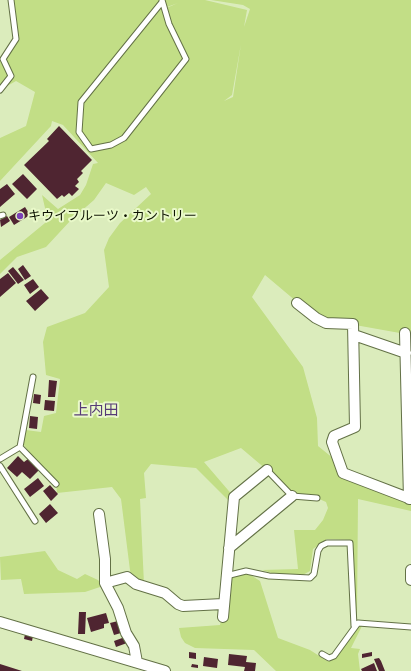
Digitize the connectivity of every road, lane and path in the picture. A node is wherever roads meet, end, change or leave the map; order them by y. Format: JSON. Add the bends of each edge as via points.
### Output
{"nodes":[{"id":1,"x":11,"y":0,"type":"edge"},
{"id":2,"x":162,"y":1,"type":"edge"},
{"id":3,"x":0,"y":90,"type":"edge"},
{"id":4,"x":297,"y":303,"type":"dead end"},
{"id":5,"x":405,"y":333,"type":"dead end"},
{"id":6,"x":354,"y":335,"type":"junction"},
{"id":7,"x":406,"y":353,"type":"junction"},
{"id":8,"x":34,"y":377,"type":"dead end"},
{"id":9,"x":20,"y":447,"type":"junction"},
{"id":10,"x":410,"y":452,"type":"edge"},
{"id":11,"x":0,"y":459,"type":"edge"},
{"id":12,"x":0,"y":466,"type":"edge"},
{"id":13,"x":267,"y":470,"type":"joint"},
{"id":14,"x":56,"y":484,"type":"dead end"},
{"id":15,"x":292,"y":496,"type":"junction"},
{"id":16,"x":317,"y":498,"type":"dead end"},
{"id":17,"x":410,"y":499,"type":"edge"},
{"id":18,"x":98,"y":514,"type":"dead end"},
{"id":19,"x":35,"y":521,"type":"dead end"},
{"id":20,"x":229,"y":548,"type":"junction"},
{"id":21,"x":411,"y":570,"type":"edge"},
{"id":22,"x":226,"y":576,"type":"junction"},
{"id":23,"x":411,"y":580,"type":"edge"},
{"id":24,"x":105,"y":583,"type":"junction"},
{"id":25,"x":223,"y":604,"type":"junction"},
{"id":26,"x":223,"y":617,"type":"dead end"},
{"id":27,"x":0,"y":622,"type":"edge"},
{"id":28,"x":354,"y":626,"type":"junction"},
{"id":29,"x":411,"y":626,"type":"edge"},
{"id":30,"x":322,"y":654,"type":"dead end"},
{"id":31,"x":137,"y":662,"type":"junction"},
{"id":32,"x":165,"y":671,"type":"edge"}],
"edges":[{"from":1,"to":3,"type":"lane","via":[[16,39],[3,59],[10,76]]},
{"from":2,"to":2,"type":"lane","via":[[169,24],[186,58],[124,138],[111,145],[91,149],[79,132],[80,102]]},
{"from":4,"to":6,"type":"street","via":[[326,323],[353,324]]},
{"from":5,"to":7,"type":"street"},
{"from":6,"to":7,"type":"street"},
{"from":6,"to":17,"type":"street","via":[[355,427],[334,436],[332,442],[343,473]]},
{"from":7,"to":10,"type":"street"},
{"from":8,"to":9,"type":"lane"},
{"from":9,"to":11,"type":"lane"},
{"from":9,"to":14,"type":"lane"},
{"from":10,"to":17,"type":"street"},
{"from":12,"to":19,"type":"lane"},
{"from":13,"to":15,"type":"lane"},
{"from":13,"to":20,"type":"street","via":[[234,497]]},
{"from":15,"to":16,"type":"lane"},
{"from":15,"to":20,"type":"street"},
{"from":18,"to":24,"type":"street","via":[[105,559]]},
{"from":20,"to":22,"type":"street"},
{"from":21,"to":23,"type":"street"},
{"from":22,"to":25,"type":"street"},
{"from":22,"to":28,"type":"lane","via":[[246,571],[269,576],[310,578],[314,574],[321,546],[327,543],[350,544]]},
{"from":24,"to":25,"type":"street","via":[[127,577],[136,584],[165,593],[183,606]]},
{"from":24,"to":31,"type":"street","via":[[134,646]]},
{"from":25,"to":26,"type":"street"},
{"from":27,"to":31,"type":"street"},
{"from":28,"to":29,"type":"lane","via":[[358,623]]},
{"from":28,"to":30,"type":"lane","via":[[334,656],[325,657]]},
{"from":31,"to":32,"type":"street"}]}
